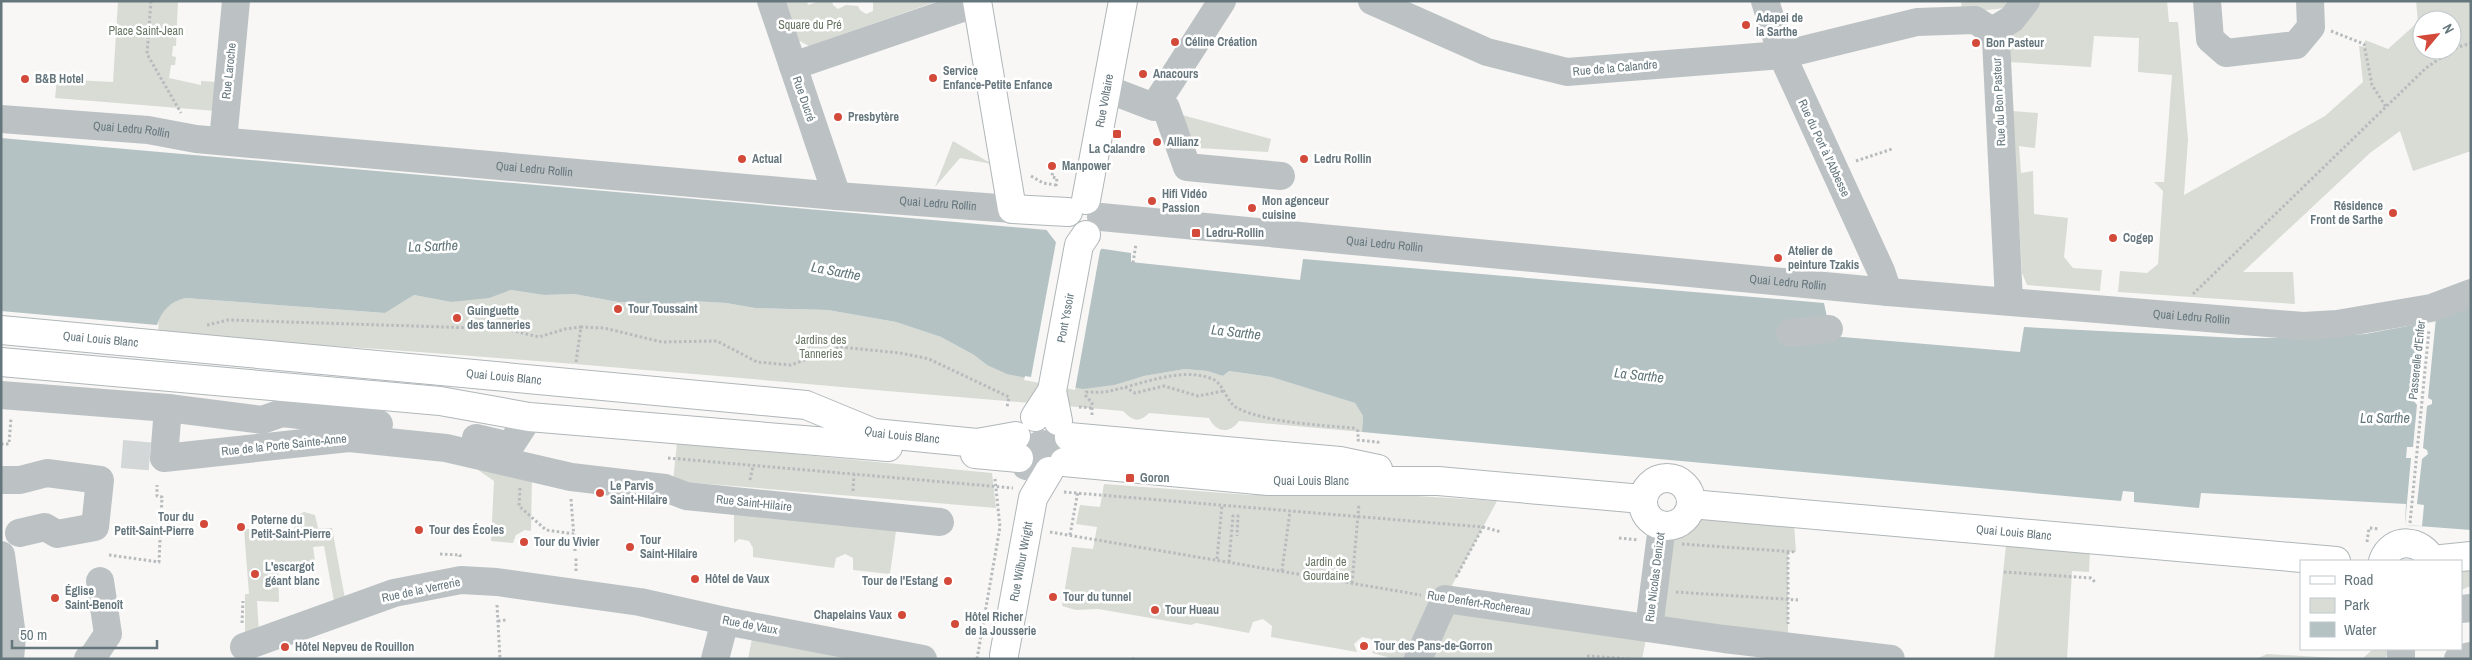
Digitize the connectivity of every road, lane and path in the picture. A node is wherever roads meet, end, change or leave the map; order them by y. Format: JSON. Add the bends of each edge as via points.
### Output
{"nodes":[{"id":1,"x":151,"y":1,"type":"edge"},
{"id":2,"x":236,"y":1,"type":"edge"},
{"id":3,"x":771,"y":1,"type":"edge"},
{"id":4,"x":1123,"y":1,"type":"edge"},
{"id":5,"x":1222,"y":1,"type":"edge"},
{"id":6,"x":1372,"y":1,"type":"edge"},
{"id":7,"x":1765,"y":1,"type":"edge"},
{"id":8,"x":2026,"y":1,"type":"edge"},
{"id":9,"x":2207,"y":1,"type":"edge"},
{"id":10,"x":977,"y":2,"type":"edge"},
{"id":11,"x":2311,"y":13,"type":"edge"},
{"id":12,"x":1992,"y":31,"type":"junction"},
{"id":13,"x":2471,"y":43,"type":"edge"},
{"id":14,"x":1782,"y":55,"type":"junction"},
{"id":15,"x":793,"y":66,"type":"junction"},
{"id":16,"x":1107,"y":89,"type":"junction"},
{"id":17,"x":1158,"y":102,"type":"junction"},
{"id":18,"x":2386,"y":107,"type":"junction"},
{"id":19,"x":1,"y":119,"type":"edge"},
{"id":20,"x":196,"y":139,"type":"junction"},
{"id":21,"x":223,"y":141,"type":"junction"},
{"id":22,"x":1892,"y":149,"type":"dead end"},
{"id":23,"x":1053,"y":168,"type":"dead end"},
{"id":24,"x":1834,"y":169,"type":"junction"},
{"id":25,"x":1024,"y":172,"type":"dead end"},
{"id":26,"x":1281,"y":176,"type":"dead end"},
{"id":27,"x":836,"y":196,"type":"junction"},
{"id":28,"x":1012,"y":208,"type":"junction"},
{"id":29,"x":1083,"y":223,"type":"junction"},
{"id":30,"x":1136,"y":236,"type":"dead end"},
{"id":31,"x":1133,"y":263,"type":"dead end"},
{"id":32,"x":1888,"y":292,"type":"junction"},
{"id":33,"x":2471,"y":293,"type":"edge"},
{"id":34,"x":2009,"y":301,"type":"junction"},
{"id":35,"x":2172,"y":315,"type":"junction"},
{"id":36,"x":2430,"y":320,"type":"dead end"},
{"id":37,"x":203,"y":326,"type":"dead end"},
{"id":38,"x":581,"y":327,"type":"junction"},
{"id":39,"x":1830,"y":329,"type":"dead end"},
{"id":40,"x":1,"y":330,"type":"edge"},
{"id":41,"x":1790,"y":332,"type":"dead end"},
{"id":42,"x":577,"y":351,"type":"dead end"},
{"id":43,"x":1,"y":362,"type":"edge"},
{"id":44,"x":1125,"y":387,"type":"junction"},
{"id":45,"x":1223,"y":390,"type":"junction"},
{"id":46,"x":1,"y":395,"type":"edge"},
{"id":47,"x":1006,"y":407,"type":"dead end"},
{"id":48,"x":168,"y":408,"type":"junction"},
{"id":49,"x":1092,"y":416,"type":"dead end"},
{"id":50,"x":529,"y":417,"type":"junction"},
{"id":51,"x":9,"y":438,"type":"dead end"},
{"id":52,"x":1358,"y":440,"type":"dead end"},
{"id":53,"x":1,"y":444,"type":"edge"},
{"id":54,"x":1040,"y":445,"type":"junction"},
{"id":55,"x":668,"y":458,"type":"dead end"},
{"id":56,"x":520,"y":466,"type":"junction"},
{"id":57,"x":994,"y":473,"type":"dead end"},
{"id":58,"x":571,"y":477,"type":"junction"},
{"id":59,"x":1,"y":480,"type":"edge"},
{"id":60,"x":157,"y":485,"type":"dead end"},
{"id":61,"x":996,"y":486,"type":"junction"},
{"id":62,"x":1078,"y":493,"type":"junction"},
{"id":63,"x":1642,"y":499,"type":"junction"},
{"id":64,"x":1691,"y":504,"type":"junction"},
{"id":65,"x":1222,"y":505,"type":"junction"},
{"id":66,"x":1290,"y":511,"type":"junction"},
{"id":67,"x":1358,"y":516,"type":"junction"},
{"id":68,"x":940,"y":522,"type":"dead end"},
{"id":69,"x":1662,"y":526,"type":"junction"},
{"id":70,"x":1483,"y":527,"type":"junction"},
{"id":71,"x":2410,"y":531,"type":"dead end"},
{"id":72,"x":1048,"y":532,"type":"dead end"},
{"id":73,"x":1501,"y":532,"type":"dead end"},
{"id":74,"x":19,"y":533,"type":"dead end"},
{"id":75,"x":574,"y":534,"type":"junction"},
{"id":76,"x":1070,"y":535,"type":"junction"},
{"id":77,"x":1237,"y":536,"type":"dead end"},
{"id":78,"x":1713,"y":546,"type":"dead end"},
{"id":79,"x":575,"y":550,"type":"dead end"},
{"id":80,"x":1788,"y":552,"type":"junction"},
{"id":81,"x":1796,"y":552,"type":"dead end"},
{"id":82,"x":1,"y":555,"type":"edge"},
{"id":83,"x":110,"y":555,"type":"dead end"},
{"id":84,"x":2471,"y":556,"type":"edge"},
{"id":85,"x":1217,"y":560,"type":"junction"},
{"id":86,"x":2325,"y":560,"type":"edge"},
{"id":87,"x":2384,"y":560,"type":"edge"},
{"id":88,"x":2431,"y":560,"type":"edge"},
{"id":89,"x":2440,"y":560,"type":"edge"},
{"id":90,"x":1229,"y":562,"type":"junction"},
{"id":91,"x":1282,"y":571,"type":"junction"},
{"id":92,"x":2004,"y":572,"type":"dead end"},
{"id":93,"x":100,"y":581,"type":"dead end"},
{"id":94,"x":496,"y":582,"type":"junction"},
{"id":95,"x":2096,"y":582,"type":"dead end"},
{"id":96,"x":1352,"y":583,"type":"junction"},
{"id":97,"x":1653,"y":590,"type":"junction"},
{"id":98,"x":576,"y":592,"type":"joint"},
{"id":99,"x":1445,"y":599,"type":"junction"},
{"id":100,"x":1788,"y":600,"type":"junction"},
{"id":101,"x":1798,"y":600,"type":"dead end"},
{"id":102,"x":243,"y":601,"type":"dead end"},
{"id":103,"x":506,"y":618,"type":"dead end"},
{"id":104,"x":498,"y":621,"type":"junction"},
{"id":105,"x":725,"y":621,"type":"junction"},
{"id":106,"x":1648,"y":628,"type":"junction"},
{"id":107,"x":243,"y":648,"type":"edge"},
{"id":108,"x":1789,"y":653,"type":"edge"},
{"id":109,"x":1004,"y":655,"type":"dead end"},
{"id":110,"x":1587,"y":656,"type":"dead end"},
{"id":111,"x":2471,"y":656,"type":"edge"},
{"id":112,"x":10,"y":659,"type":"edge"},
{"id":113,"x":88,"y":659,"type":"edge"},
{"id":114,"x":500,"y":659,"type":"edge"},
{"id":115,"x":716,"y":659,"type":"edge"},
{"id":116,"x":923,"y":659,"type":"edge"},
{"id":117,"x":977,"y":659,"type":"edge"},
{"id":118,"x":1418,"y":659,"type":"edge"},
{"id":119,"x":1631,"y":659,"type":"edge"},
{"id":120,"x":1891,"y":659,"type":"edge"},
{"id":121,"x":2458,"y":659,"type":"edge"}],
"edges":[{"from":1,"to":20,"type":"path","via":[[147,54]]},
{"from":2,"to":21,"type":"street","name":"Rue Laroche"},
{"from":3,"to":15,"type":"street","name":"Rue Ducré"},
{"from":4,"to":16,"type":"main road","name":"Rue Voltaire"},
{"from":5,"to":17,"type":"street"},
{"from":6,"to":14,"type":"street","name":"Rue de la Calandre","via":[[1487,52],[1568,72]]},
{"from":7,"to":14,"type":"street","name":"Rue du Port à l'Abbesse"},
{"from":8,"to":12,"type":"street","via":[[2012,19]]},
{"from":9,"to":11,"type":"street","via":[[2210,39],[2226,53],[2290,47],[2307,34]]},
{"from":10,"to":15,"type":"street"},
{"from":10,"to":28,"type":"main road"},
{"from":11,"to":18,"type":"path","via":[[2364,44],[2372,85]]},
{"from":12,"to":14,"type":"street","via":[[1975,20],[1917,22]]},
{"from":12,"to":34,"type":"street","name":"Rue du Bon Pasteur","via":[[1996,40]]},
{"from":13,"to":18,"type":"path","via":[[2455,48],[2426,68]]},
{"from":14,"to":24,"type":"street","name":"Rue du Port à l'Abbesse"},
{"from":15,"to":27,"type":"street","name":"Rue Ducré"},
{"from":16,"to":17,"type":"street","via":[[1154,107]]},
{"from":16,"to":29,"type":"main road","name":"Rue Voltaire"},
{"from":17,"to":26,"type":"street","via":[[1166,108],[1187,167]]},
{"from":18,"to":35,"type":"path"},
{"from":19,"to":20,"type":"street","name":"Quai Ledru Rollin","via":[[148,130]]},
{"from":20,"to":21,"type":"street","name":"Quai Ledru Rollin"},
{"from":21,"to":27,"type":"street","name":"Quai Ledru Rollin"},
{"from":22,"to":24,"type":"path"},
{"from":23,"to":25,"type":"path","via":[[1052,177],[1057,178],[1056,185],[1037,181]]},
{"from":24,"to":32,"type":"street","name":"Rue du Port à l'Abbesse"},
{"from":27,"to":28,"type":"street","name":"Quai Ledru Rollin"},
{"from":28,"to":29,"type":"main road","name":"Quai Ledru Rollin"},
{"from":29,"to":32,"type":"street","name":"Quai Ledru Rollin"},
{"from":29,"to":54,"type":"main road","name":"Pont Yssoir"},
{"from":30,"to":31,"type":"path"},
{"from":32,"to":34,"type":"street","name":"Quai Ledru Rollin"},
{"from":33,"to":35,"type":"street","name":"Quai Ledru Rollin","via":[[2431,308],[2337,324],[2303,326]]},
{"from":34,"to":35,"type":"street","name":"Quai Ledru Rollin"},
{"from":36,"to":71,"type":"path","name":"Passerelle d'Enfer"},
{"from":37,"to":38,"type":"path","via":[[228,320],[506,329],[539,337]]},
{"from":38,"to":42,"type":"path"},
{"from":38,"to":47,"type":"path","via":[[604,328],[662,342],[718,341],[757,362],[791,364],[838,347],[900,353],[929,359],[1009,396]]},
{"from":39,"to":41,"type":"street"},
{"from":40,"to":54,"type":"main road","name":"Quai Louis Blanc","via":[[806,405],[874,432],[977,443]]},
{"from":43,"to":50,"type":"main road","name":"Quai Louis Blanc","via":[[440,401]]},
{"from":44,"to":45,"type":"path","via":[[1135,393],[1164,386],[1198,396]]},
{"from":44,"to":45,"type":"path","via":[[1185,375],[1209,377],[1219,382]]},
{"from":44,"to":49,"type":"path","via":[[1108,392],[1086,392],[1092,403]]},
{"from":45,"to":52,"type":"path","via":[[1236,407],[1271,418],[1353,428],[1358,431]]},
{"from":46,"to":48,"type":"street"},
{"from":48,"to":50,"type":"street","via":[[262,420],[282,412],[440,431],[510,446]]},
{"from":48,"to":56,"type":"street","name":"Rue de la Porte Sainte-Anne","via":[[160,457],[349,438],[446,448]]},
{"from":50,"to":54,"type":"main road","name":"Quai Louis Blanc"},
{"from":51,"to":53,"type":"path","via":[[9,444]]},
{"from":54,"to":61,"type":"path"},
{"from":54,"to":62,"type":"path"},
{"from":54,"to":63,"type":"main road","name":"Quai Louis Blanc","via":[[1268,481],[1438,481]]},
{"from":54,"to":109,"type":"main road","name":"Rue Wilbur Wright"},
{"from":55,"to":61,"type":"path"},
{"from":56,"to":58,"type":"street","name":"Rue de la Porte Sainte-Anne"},
{"from":56,"to":75,"type":"path","via":[[519,506],[546,530]]},
{"from":57,"to":61,"type":"path"},
{"from":58,"to":68,"type":"street","name":"Rue Saint-Hilaire","via":[[665,488],[686,496]]},
{"from":58,"to":75,"type":"path"},
{"from":59,"to":74,"type":"street","via":[[20,480],[46,473],[100,480],[95,527],[57,534],[45,528]]},
{"from":60,"to":83,"type":"path","via":[[157,496],[162,496],[159,562]]},
{"from":61,"to":117,"type":"path","via":[[1000,527]]},
{"from":62,"to":65,"type":"path"},
{"from":62,"to":76,"type":"path"},
{"from":63,"to":64,"type":"main road","via":[[1646,488],[1654,481],[1669,477],[1684,484],[1690,493]]},
{"from":63,"to":69,"type":"main road","via":[[1647,516]]},
{"from":64,"to":69,"type":"main road","via":[[1682,521]]},
{"from":64,"to":86,"type":"main road","name":"Quai Louis Blanc"},
{"from":65,"to":66,"type":"path"},
{"from":65,"to":85,"type":"path"},
{"from":66,"to":67,"type":"path"},
{"from":66,"to":91,"type":"path"},
{"from":67,"to":70,"type":"path"},
{"from":67,"to":96,"type":"path"},
{"from":69,"to":97,"type":"street","name":"Rue Nicolas Denizot"},
{"from":70,"to":73,"type":"path"},
{"from":70,"to":99,"type":"path"},
{"from":72,"to":76,"type":"path","name":"Rue Denfert-Rochereau"},
{"from":75,"to":79,"type":"path"},
{"from":76,"to":85,"type":"path","name":"Rue Denfert-Rochereau"},
{"from":77,"to":90,"type":"path","via":[[1238,516],[1233,516]]},
{"from":78,"to":80,"type":"path"},
{"from":80,"to":81,"type":"path"},
{"from":80,"to":100,"type":"path"},
{"from":82,"to":112,"type":"street","via":[[12,636]]},
{"from":84,"to":89,"type":"main road"},
{"from":85,"to":90,"type":"path","name":"Rue Denfert-Rochereau"},
{"from":87,"to":88,"type":"main road","via":[[2392,548],[2404,543],[2423,548]]},
{"from":90,"to":91,"type":"path","name":"Rue Denfert-Rochereau"},
{"from":91,"to":96,"type":"path","name":"Rue Denfert-Rochereau"},
{"from":92,"to":95,"type":"path","via":[[2091,578]]},
{"from":93,"to":113,"type":"street","via":[[108,634]]},
{"from":94,"to":98,"type":"street","name":"Rue de la Verrerie"},
{"from":94,"to":104,"type":"path"},
{"from":94,"to":107,"type":"street","name":"Rue de la Verrerie","via":[[461,580],[394,593]]},
{"from":96,"to":99,"type":"path","name":"Rue Denfert-Rochereau"},
{"from":97,"to":100,"type":"path"},
{"from":97,"to":106,"type":"street","name":"Rue Nicolas Denizot"},
{"from":98,"to":105,"type":"street","name":"Rue de Vaux"},
{"from":99,"to":106,"type":"street","name":"Rue Denfert-Rochereau"},
{"from":99,"to":118,"type":"street"},
{"from":100,"to":101,"type":"path"},
{"from":102,"to":107,"type":"path"},
{"from":103,"to":104,"type":"path"},
{"from":104,"to":114,"type":"path"},
{"from":105,"to":115,"type":"street"},
{"from":105,"to":116,"type":"street","name":"Rue de Vaux"},
{"from":106,"to":108,"type":"street","name":"Rue Denfert-Rochereau"},
{"from":108,"to":120,"type":"street","name":"Rue Denfert-Rochereau"},
{"from":110,"to":119,"type":"path"},
{"from":111,"to":121,"type":"street"}]}
